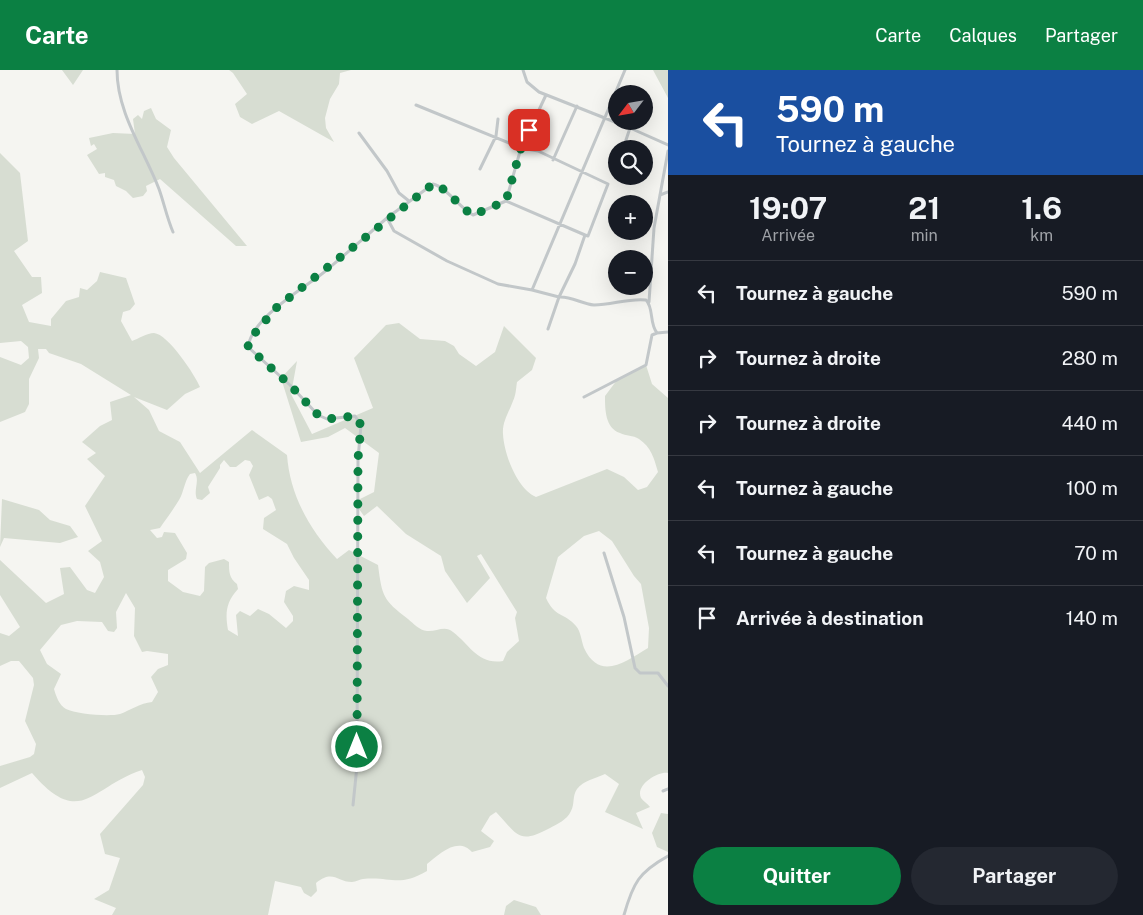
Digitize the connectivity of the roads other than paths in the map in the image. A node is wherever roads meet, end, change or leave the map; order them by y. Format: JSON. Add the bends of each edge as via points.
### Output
{"nodes":[{"id":1,"x":117,"y":70,"type":"edge"},
{"id":2,"x":523,"y":70,"type":"edge"},
{"id":3,"x":625,"y":70,"type":"edge"},
{"id":4,"x":546,"y":95,"type":"junction"},
{"id":5,"x":416,"y":105,"type":"dead end"},
{"id":6,"x":577,"y":106,"type":"junction"},
{"id":7,"x":605,"y":118,"type":"junction"},
{"id":8,"x":498,"y":119,"type":"dead end"},
{"id":9,"x":608,"y":119,"type":"edge"},
{"id":10,"x":634,"y":130,"type":"edge"},
{"id":11,"x":359,"y":133,"type":"dead end"},
{"id":12,"x":496,"y":136,"type":"junction"},
{"id":13,"x":668,"y":145,"type":"edge"},
{"id":14,"x":521,"y":148,"type":"junction"},
{"id":15,"x":668,"y":151,"type":"edge"},
{"id":16,"x":553,"y":160,"type":"junction"},
{"id":17,"x":480,"y":169,"type":"dead end"},
{"id":18,"x":582,"y":172,"type":"junction"},
{"id":19,"x":668,"y":192,"type":"edge"},
{"id":20,"x":660,"y":195,"type":"junction"},
{"id":21,"x":409,"y":201,"type":"junction"},
{"id":22,"x":506,"y":201,"type":"junction"},
{"id":23,"x":387,"y":218,"type":"junction"},
{"id":24,"x":561,"y":223,"type":"junction"},
{"id":25,"x":173,"y":232,"type":"dead end"},
{"id":26,"x":586,"y":235,"type":"junction"},
{"id":27,"x":532,"y":290,"type":"junction"},
{"id":28,"x":559,"y":297,"type":"junction"},
{"id":29,"x":649,"y":302,"type":"junction"},
{"id":30,"x":548,"y":330,"type":"dead end"},
{"id":31,"x":657,"y":332,"type":"junction"},
{"id":32,"x":668,"y":332,"type":"edge"},
{"id":33,"x":584,"y":397,"type":"dead end"},
{"id":34,"x":604,"y":553,"type":"dead end"},
{"id":35,"x":668,"y":686,"type":"edge"},
{"id":36,"x":668,"y":789,"type":"edge"},
{"id":37,"x":663,"y":792,"type":"dead end"},
{"id":38,"x":353,"y":805,"type":"dead end"},
{"id":39,"x":668,"y":856,"type":"edge"},
{"id":40,"x":624,"y":915,"type":"edge"}],
"edges":[{"from":1,"to":25,"type":"street","via":[[117,87],[127,117],[159,189]]},
{"from":2,"to":4,"type":"street","via":[[527,82]]},
{"from":3,"to":7,"type":"street"},
{"from":4,"to":6,"type":"street"},
{"from":4,"to":14,"type":"street"},
{"from":5,"to":12,"type":"street"},
{"from":6,"to":7,"type":"street"},
{"from":6,"to":16,"type":"street"},
{"from":7,"to":9,"type":"street"},
{"from":7,"to":18,"type":"street"},
{"from":8,"to":12,"type":"street"},
{"from":10,"to":13,"type":"street"},
{"from":11,"to":21,"type":"street","via":[[399,193]]},
{"from":12,"to":14,"type":"street"},
{"from":12,"to":17,"type":"street"},
{"from":14,"to":16,"type":"street"},
{"from":14,"to":22,"type":"street"},
{"from":15,"to":20,"type":"street"},
{"from":16,"to":18,"type":"street"},
{"from":18,"to":24,"type":"street"},
{"from":18,"to":26,"type":"street","via":[[608,184]]},
{"from":19,"to":20,"type":"street"},
{"from":20,"to":29,"type":"street","via":[[654,228]]},
{"from":21,"to":22,"type":"street","via":[[433,184],[439,185],[473,215]]},
{"from":21,"to":23,"type":"street"},
{"from":22,"to":24,"type":"street"},
{"from":23,"to":27,"type":"street","via":[[394,231],[447,261],[498,284]]},
{"from":23,"to":38,"type":"street","via":[[276,308],[249,340],[248,347],[318,415],[327,419],[355,416],[361,425]]},
{"from":24,"to":26,"type":"street"},
{"from":24,"to":27,"type":"street"},
{"from":26,"to":28,"type":"street"},
{"from":27,"to":28,"type":"street"},
{"from":28,"to":29,"type":"street","via":[[593,305],[624,299]]},
{"from":28,"to":30,"type":"street"},
{"from":29,"to":31,"type":"street","via":[[653,327]]},
{"from":31,"to":32,"type":"street"},
{"from":31,"to":33,"type":"street","via":[[652,335],[646,365]]},
{"from":34,"to":35,"type":"street","via":[[624,617],[635,668],[640,673],[658,673]]},
{"from":36,"to":37,"type":"street"},
{"from":39,"to":40,"type":"street","via":[[640,875]]}]}
